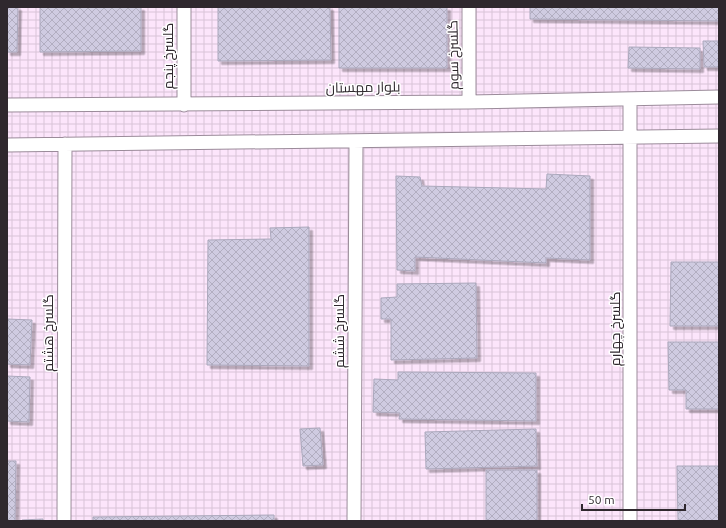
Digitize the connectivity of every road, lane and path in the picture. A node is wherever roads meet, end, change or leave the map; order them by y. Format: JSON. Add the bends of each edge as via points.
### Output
{"nodes":[{"id":1,"x":184,"y":7,"type":"edge"},
{"id":2,"x":468,"y":7,"type":"edge"},
{"id":3,"x":719,"y":97,"type":"edge"},
{"id":4,"x":630,"y":99,"type":"junction"},
{"id":5,"x":470,"y":102,"type":"junction"},
{"id":6,"x":7,"y":105,"type":"edge"},
{"id":7,"x":184,"y":105,"type":"junction"},
{"id":8,"x":719,"y":136,"type":"edge"},
{"id":9,"x":631,"y":137,"type":"junction"},
{"id":10,"x":356,"y":141,"type":"junction"},
{"id":11,"x":65,"y":144,"type":"junction"},
{"id":12,"x":7,"y":145,"type":"edge"},
{"id":13,"x":64,"y":521,"type":"edge"},
{"id":14,"x":354,"y":521,"type":"edge"},
{"id":15,"x":630,"y":521,"type":"edge"}],
"edges":[{"from":1,"to":7,"type":"street","name":"گلسرخ پنجم"},
{"from":2,"to":5,"type":"street","name":"گلسرخ سوم"},
{"from":3,"to":4,"type":"street","name":"بلوار مهستان"},
{"from":4,"to":5,"type":"street","name":"بلوار مهستان"},
{"from":4,"to":9,"type":"street","name":"گلسرخ چهارم"},
{"from":5,"to":7,"type":"street","name":"بلوار مهستان"},
{"from":6,"to":7,"type":"street","name":"بلوار مهستان"},
{"from":8,"to":9,"type":"street"},
{"from":9,"to":10,"type":"street"},
{"from":9,"to":15,"type":"street","name":"گلسرخ چهارم"},
{"from":10,"to":11,"type":"street"},
{"from":10,"to":14,"type":"street","name":"گلسرخ ششم"},
{"from":11,"to":12,"type":"street"},
{"from":11,"to":13,"type":"street","name":"گلسرخ هشتم"}]}
